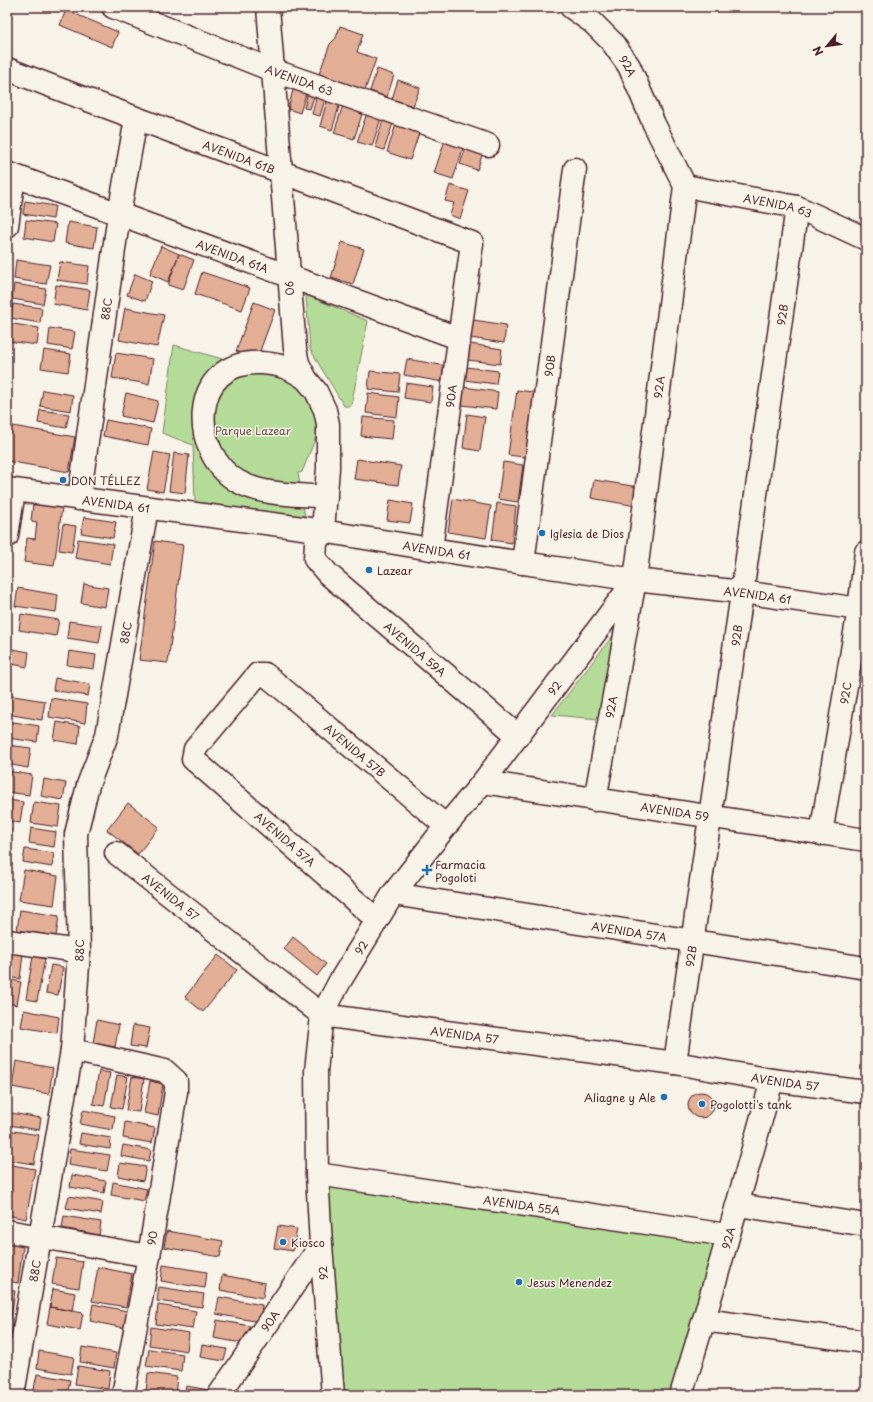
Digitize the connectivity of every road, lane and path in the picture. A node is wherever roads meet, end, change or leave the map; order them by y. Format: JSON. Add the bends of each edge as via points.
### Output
{"nodes":[{"id":1,"x":113,"y":7,"type":"edge"},
{"id":2,"x":268,"y":7,"type":"edge"},
{"id":3,"x":571,"y":7,"type":"edge"},
{"id":4,"x":7,"y":69,"type":"edge"},
{"id":5,"x":272,"y":70,"type":"junction"},
{"id":6,"x":136,"y":119,"type":"junction"},
{"id":7,"x":488,"y":145,"type":"dead end"},
{"id":8,"x":575,"y":169,"type":"dead end"},
{"id":9,"x":282,"y":170,"type":"junction"},
{"id":10,"x":11,"y":175,"type":"edge"},
{"id":11,"x":685,"y":186,"type":"junction"},
{"id":12,"x":797,"y":207,"type":"junction"},
{"id":13,"x":119,"y":214,"type":"junction"},
{"id":14,"x":7,"y":226,"type":"edge"},
{"id":15,"x":866,"y":239,"type":"edge"},
{"id":16,"x":472,"y":243,"type":"joint"},
{"id":17,"x":290,"y":278,"type":"junction"},
{"id":18,"x":458,"y":338,"type":"junction"},
{"id":19,"x":306,"y":379,"type":"junction"},
{"id":20,"x":11,"y":490,"type":"edge"},
{"id":21,"x":326,"y":497,"type":"junction"},
{"id":22,"x":78,"y":499,"type":"junction"},
{"id":23,"x":147,"y":508,"type":"junction"},
{"id":24,"x":323,"y":530,"type":"junction"},
{"id":25,"x":7,"y":536,"type":"edge"},
{"id":26,"x":431,"y":550,"type":"junction"},
{"id":27,"x":866,"y":552,"type":"edge"},
{"id":28,"x":315,"y":559,"type":"joint"},
{"id":29,"x":523,"y":563,"type":"junction"},
{"id":30,"x":634,"y":580,"type":"junction"},
{"id":31,"x":742,"y":592,"type":"junction"},
{"id":32,"x":863,"y":609,"type":"edge"},
{"id":33,"x":518,"y":736,"type":"junction"},
{"id":34,"x":193,"y":759,"type":"joint"},
{"id":35,"x":483,"y":782,"type":"junction"},
{"id":36,"x":595,"y":800,"type":"junction"},
{"id":37,"x":711,"y":818,"type":"junction"},
{"id":38,"x":446,"y":826,"type":"junction"},
{"id":39,"x":822,"y":834,"type":"junction"},
{"id":40,"x":866,"y":840,"type":"edge"},
{"id":41,"x":116,"y":852,"type":"dead end"},
{"id":42,"x":393,"y":894,"type":"junction"},
{"id":43,"x":376,"y":919,"type":"junction"},
{"id":44,"x":7,"y":941,"type":"edge"},
{"id":45,"x":692,"y":942,"type":"junction"},
{"id":46,"x":79,"y":951,"type":"junction"},
{"id":47,"x":866,"y":968,"type":"edge"},
{"id":48,"x":322,"y":1015,"type":"junction"},
{"id":49,"x":72,"y":1050,"type":"junction"},
{"id":50,"x":675,"y":1064,"type":"junction"},
{"id":51,"x":772,"y":1080,"type":"junction"},
{"id":52,"x":866,"y":1092,"type":"edge"},
{"id":53,"x":317,"y":1174,"type":"junction"},
{"id":54,"x":738,"y":1205,"type":"junction"},
{"id":55,"x":866,"y":1225,"type":"edge"},
{"id":56,"x":7,"y":1231,"type":"edge"},
{"id":57,"x":727,"y":1235,"type":"junction"},
{"id":58,"x":40,"y":1236,"type":"junction"},
{"id":59,"x":320,"y":1245,"type":"junction"},
{"id":60,"x":149,"y":1256,"type":"junction"},
{"id":61,"x":704,"y":1320,"type":"junction"},
{"id":62,"x":866,"y":1342,"type":"edge"},
{"id":63,"x":12,"y":1395,"type":"edge"},
{"id":64,"x":123,"y":1395,"type":"edge"},
{"id":65,"x":218,"y":1395,"type":"edge"},
{"id":66,"x":332,"y":1395,"type":"edge"},
{"id":67,"x":681,"y":1395,"type":"edge"}],
"edges":[{"from":1,"to":5,"type":"street","name":"AVENIDA 63"},
{"from":2,"to":5,"type":"street","name":"90"},
{"from":3,"to":11,"type":"street","name":"92A","via":[[592,22],[612,42],[629,66]]},
{"from":4,"to":6,"type":"street","name":"AVENIDA 61B"},
{"from":5,"to":7,"type":"street","name":"AVENIDA 63"},
{"from":5,"to":9,"type":"street","name":"90"},
{"from":6,"to":9,"type":"street","name":"AVENIDA 61B"},
{"from":6,"to":13,"type":"street","name":"88C"},
{"from":8,"to":29,"type":"street","name":"90B"},
{"from":9,"to":16,"type":"street","name":"AVENIDA 61B"},
{"from":9,"to":17,"type":"street","name":"90"},
{"from":10,"to":13,"type":"street","name":"AVENIDA 61A"},
{"from":10,"to":14,"type":"street"},
{"from":11,"to":12,"type":"street","name":"AVENIDA 63"},
{"from":11,"to":30,"type":"street","name":"92A"},
{"from":12,"to":15,"type":"street","name":"AVENIDA 63"},
{"from":12,"to":31,"type":"street","name":"92B"},
{"from":13,"to":17,"type":"street","name":"AVENIDA 61A"},
{"from":13,"to":22,"type":"street","name":"88C"},
{"from":16,"to":18,"type":"street","name":"90A"},
{"from":17,"to":18,"type":"street","name":"AVENIDA 61A"},
{"from":17,"to":19,"type":"street","name":"90","via":[[295,350]]},
{"from":18,"to":26,"type":"street","name":"90A"},
{"from":19,"to":21,"type":"street","name":"90","via":[[316,391],[328,424]]},
{"from":19,"to":21,"type":"street","via":[[294,370],[273,364],[237,364],[217,377],[211,385],[207,396],[205,435],[216,461],[238,482],[266,491]]},
{"from":20,"to":22,"type":"street","name":"AVENIDA 61"},
{"from":20,"to":25,"type":"street"},
{"from":21,"to":24,"type":"street","name":"90"},
{"from":22,"to":23,"type":"street","name":"AVENIDA 61"},
{"from":23,"to":24,"type":"street","name":"AVENIDA 61"},
{"from":23,"to":46,"type":"street","name":"88C","via":[[107,735],[88,785],[76,834]]},
{"from":24,"to":26,"type":"street","name":"AVENIDA 61"},
{"from":24,"to":28,"type":"street","name":"90","via":[[316,543]]},
{"from":26,"to":29,"type":"street","name":"AVENIDA 61"},
{"from":27,"to":32,"type":"street","name":"92C"},
{"from":28,"to":33,"type":"street","name":"AVENIDA 59A","via":[[328,574]]},
{"from":29,"to":30,"type":"street","name":"AVENIDA 61"},
{"from":30,"to":31,"type":"street","name":"AVENIDA 61"},
{"from":30,"to":33,"type":"street","name":"92"},
{"from":30,"to":36,"type":"street","name":"92A"},
{"from":31,"to":32,"type":"street","name":"AVENIDA 61"},
{"from":31,"to":37,"type":"street","name":"92B"},
{"from":32,"to":39,"type":"street","name":"92C"},
{"from":33,"to":35,"type":"street","name":"92"},
{"from":34,"to":38,"type":"street","name":"AVENIDA 57B","via":[[195,749],[258,674],[265,674]]},
{"from":34,"to":43,"type":"street","name":"AVENIDA 57A"},
{"from":35,"to":36,"type":"street","name":"AVENIDA 59"},
{"from":35,"to":38,"type":"street","name":"92"},
{"from":36,"to":37,"type":"street","name":"AVENIDA 59"},
{"from":37,"to":39,"type":"street","name":"AVENIDA 59"},
{"from":37,"to":45,"type":"street","name":"92B"},
{"from":38,"to":42,"type":"street","name":"92"},
{"from":39,"to":40,"type":"street","name":"AVENIDA 59"},
{"from":41,"to":48,"type":"street","name":"AVENIDA 57"},
{"from":42,"to":43,"type":"street","name":"92"},
{"from":42,"to":45,"type":"street","name":"AVENIDA 57A"},
{"from":43,"to":48,"type":"street","name":"92"},
{"from":44,"to":46,"type":"street"},
{"from":45,"to":47,"type":"street","name":"AVENIDA 57A"},
{"from":45,"to":50,"type":"street","name":"92B"},
{"from":46,"to":49,"type":"street","name":"88C"},
{"from":48,"to":50,"type":"street","name":"AVENIDA 57"},
{"from":48,"to":53,"type":"street","name":"92","via":[[316,1071]]},
{"from":49,"to":58,"type":"street","name":"88C"},
{"from":49,"to":60,"type":"street","name":"90","via":[[165,1071],[176,1081]]},
{"from":50,"to":51,"type":"street","name":"AVENIDA 57"},
{"from":51,"to":52,"type":"street","name":"AVENIDA 57"},
{"from":51,"to":54,"type":"street","name":"92A"},
{"from":53,"to":57,"type":"street","name":"AVENIDA 55A"},
{"from":53,"to":59,"type":"street","name":"92"},
{"from":54,"to":55,"type":"street"},
{"from":54,"to":57,"type":"street","name":"92A"},
{"from":56,"to":58,"type":"street"},
{"from":57,"to":61,"type":"street","name":"92A"},
{"from":58,"to":60,"type":"street"},
{"from":58,"to":63,"type":"street","name":"88C"},
{"from":59,"to":65,"type":"street","name":"90A"},
{"from":59,"to":66,"type":"street","name":"92"},
{"from":60,"to":64,"type":"street","name":"90"},
{"from":61,"to":62,"type":"street"},
{"from":61,"to":67,"type":"street","name":"92A"}]}
